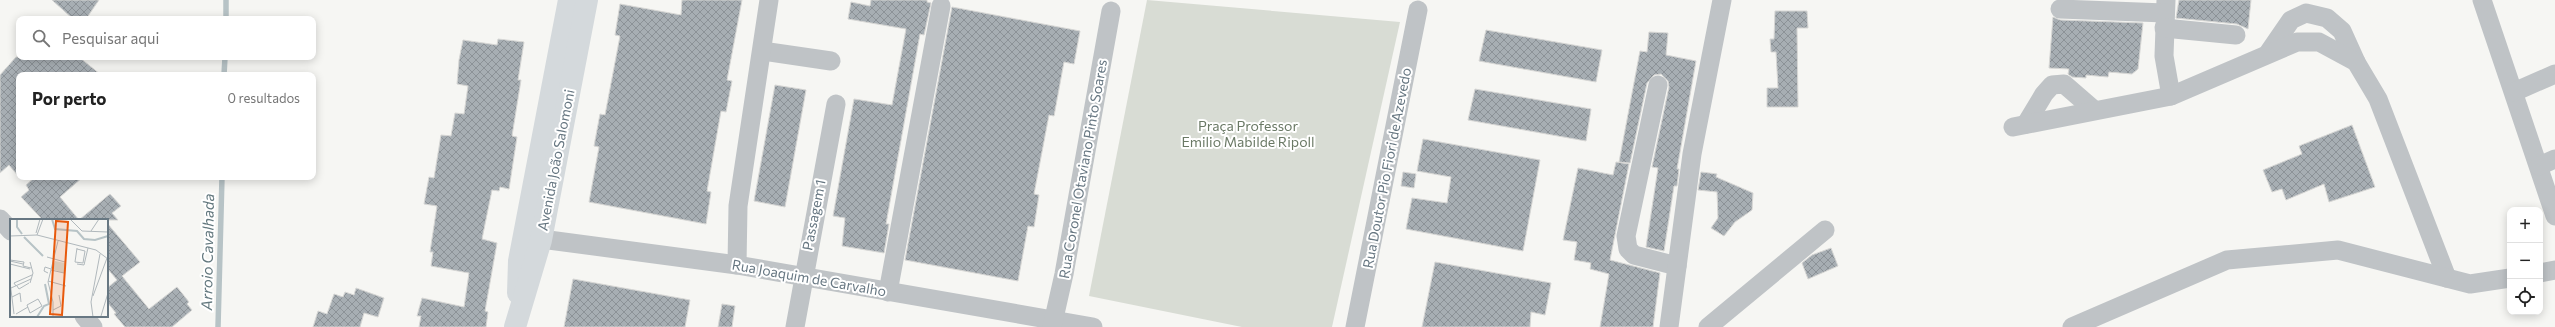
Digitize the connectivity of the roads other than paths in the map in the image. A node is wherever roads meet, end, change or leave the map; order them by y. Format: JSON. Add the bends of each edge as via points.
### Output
{"nodes":[{"id":1,"x":569,"y":0,"type":"edge"},
{"id":2,"x":587,"y":0,"type":"edge"},
{"id":3,"x":770,"y":0,"type":"edge"},
{"id":4,"x":1722,"y":0,"type":"edge"},
{"id":5,"x":2482,"y":0,"type":"edge"},
{"id":6,"x":941,"y":6,"type":"dead end"},
{"id":7,"x":2060,"y":9,"type":"dead end"},
{"id":8,"x":1418,"y":10,"type":"dead end"},
{"id":9,"x":1111,"y":11,"type":"dead end"},
{"id":10,"x":2165,"y":14,"type":"edge"},
{"id":11,"x":2236,"y":35,"type":"dead end"},
{"id":12,"x":762,"y":50,"type":"junction"},
{"id":13,"x":2269,"y":52,"type":"junction"},
{"id":14,"x":830,"y":61,"type":"dead end"},
{"id":15,"x":2356,"y":62,"type":"junction"},
{"id":16,"x":2555,"y":74,"type":"edge"},
{"id":17,"x":1658,"y":85,"type":"dead end"},
{"id":18,"x":2514,"y":92,"type":"junction"},
{"id":19,"x":2171,"y":96,"type":"junction"},
{"id":20,"x":836,"y":104,"type":"dead end"},
{"id":21,"x":2094,"y":110,"type":"junction"},
{"id":22,"x":2547,"y":163,"type":"edge"},
{"id":23,"x":2555,"y":216,"type":"edge"},
{"id":24,"x":0,"y":219,"type":"edge"},
{"id":25,"x":10,"y":230,"type":"edge"},
{"id":26,"x":1825,"y":230,"type":"dead end"},
{"id":27,"x":532,"y":238,"type":"junction"},
{"id":28,"x":737,"y":265,"type":"junction"},
{"id":29,"x":1677,"y":266,"type":"junction"},
{"id":30,"x":2555,"y":270,"type":"edge"},
{"id":31,"x":2543,"y":272,"type":"edge"},
{"id":32,"x":802,"y":278,"type":"junction"},
{"id":33,"x":2447,"y":278,"type":"junction"},
{"id":34,"x":2507,"y":278,"type":"edge"},
{"id":35,"x":888,"y":292,"type":"junction"},
{"id":36,"x":85,"y":317,"type":"edge"},
{"id":37,"x":516,"y":322,"type":"edge"},
{"id":38,"x":1053,"y":323,"type":"edge"},
{"id":39,"x":93,"y":327,"type":"edge"},
{"id":40,"x":794,"y":327,"type":"edge"},
{"id":41,"x":1093,"y":327,"type":"edge"},
{"id":42,"x":1355,"y":327,"type":"edge"},
{"id":43,"x":1669,"y":327,"type":"edge"},
{"id":44,"x":1708,"y":327,"type":"edge"},
{"id":45,"x":2072,"y":327,"type":"edge"}],
"edges":[{"from":1,"to":27,"type":"main road","name":"Avenida João Salomoni"},
{"from":2,"to":27,"type":"main road","name":"Avenida João Salomoni"},
{"from":3,"to":12,"type":"street"},
{"from":4,"to":29,"type":"street","via":[[1692,154]]},
{"from":5,"to":18,"type":"street"},
{"from":6,"to":35,"type":"street"},
{"from":7,"to":10,"type":"street"},
{"from":8,"to":42,"type":"street","name":"Rua Doutor Pio Fiori de Azevedo"},
{"from":9,"to":38,"type":"street","name":"Rua Coronel Otaviano Pinto Soares"},
{"from":10,"to":11,"type":"street"},
{"from":10,"to":19,"type":"street","via":[[2164,56]]},
{"from":12,"to":14,"type":"street"},
{"from":12,"to":28,"type":"street","via":[[738,206]]},
{"from":13,"to":15,"type":"street","via":[[2297,42],[2319,42]]},
{"from":13,"to":15,"type":"street","via":[[2291,20],[2306,13],[2327,18],[2342,31]]},
{"from":13,"to":19,"type":"street"},
{"from":15,"to":33,"type":"street","via":[[2378,99]]},
{"from":16,"to":18,"type":"street"},
{"from":17,"to":29,"type":"street","via":[[1626,236],[1628,249],[1634,255]]},
{"from":18,"to":22,"type":"street"},
{"from":19,"to":21,"type":"street"},
{"from":20,"to":32,"type":"street","name":"Passagem 1"},
{"from":21,"to":21,"type":"street","via":[[2020,126],[2052,85],[2064,84]]},
{"from":22,"to":23,"type":"street"},
{"from":24,"to":25,"type":"street"},
{"from":26,"to":44,"type":"street"},
{"from":27,"to":28,"type":"street","name":"Rua Joaquim de Carvalho"},
{"from":27,"to":37,"type":"main road","name":"Avenida João Salomoni"},
{"from":28,"to":32,"type":"street","name":"Rua Joaquim de Carvalho"},
{"from":29,"to":43,"type":"street"},
{"from":30,"to":31,"type":"street"},
{"from":32,"to":35,"type":"street","name":"Rua Joaquim de Carvalho"},
{"from":32,"to":40,"type":"street","name":"Passagem 1"},
{"from":33,"to":34,"type":"street","via":[[2470,284]]},
{"from":33,"to":45,"type":"street","via":[[2338,250],[2227,260]]},
{"from":35,"to":38,"type":"street","name":"Rua Joaquim de Carvalho"},
{"from":36,"to":39,"type":"street"},
{"from":38,"to":41,"type":"street","name":"Rua Joaquim de Carvalho"}]}
